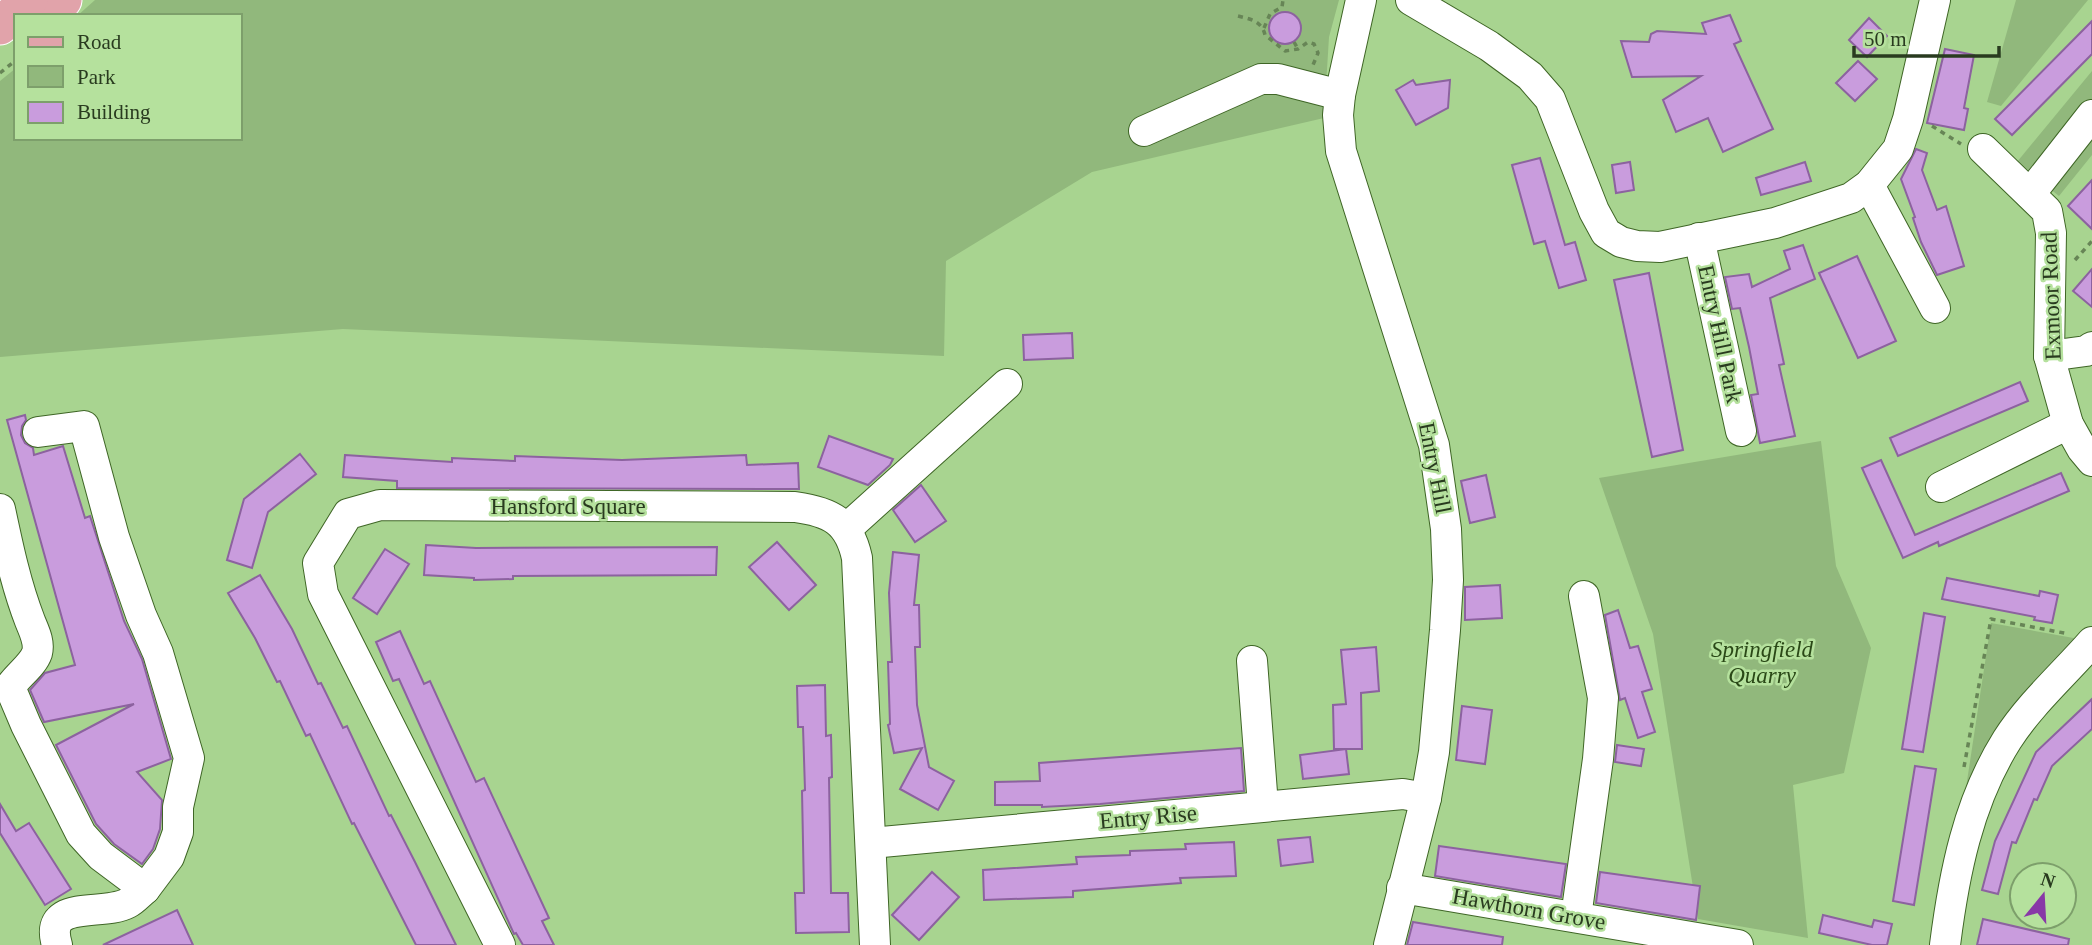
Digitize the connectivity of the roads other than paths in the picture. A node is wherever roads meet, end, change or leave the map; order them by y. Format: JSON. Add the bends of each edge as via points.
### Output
{"nodes":[{"id":1,"x":29,"y":0,"type":"edge"},
{"id":2,"x":62,"y":0,"type":"edge"},
{"id":3,"x":1361,"y":0,"type":"edge"},
{"id":4,"x":1410,"y":0,"type":"edge"},
{"id":5,"x":1935,"y":0,"type":"edge"},
{"id":6,"x":46,"y":14,"type":"edge"},
{"id":7,"x":0,"y":26,"type":"edge"},
{"id":8,"x":14,"y":43,"type":"edge"},
{"id":9,"x":0,"y":55,"type":"edge"},
{"id":10,"x":1339,"y":95,"type":"junction"},
{"id":11,"x":2092,"y":115,"type":"edge"},
{"id":12,"x":1144,"y":131,"type":"dead end"},
{"id":13,"x":1983,"y":149,"type":"dead end"},
{"id":14,"x":1869,"y":185,"type":"junction"},
{"id":15,"x":2030,"y":194,"type":"junction"},
{"id":16,"x":1699,"y":238,"type":"junction"},
{"id":17,"x":1936,"y":308,"type":"dead end"},
{"id":18,"x":2092,"y":348,"type":"edge"},
{"id":19,"x":2049,"y":356,"type":"junction"},
{"id":20,"x":1007,"y":384,"type":"dead end"},
{"id":21,"x":2068,"y":424,"type":"junction"},
{"id":22,"x":1741,"y":431,"type":"dead end"},
{"id":23,"x":38,"y":432,"type":"dead end"},
{"id":24,"x":2092,"y":461,"type":"edge"},
{"id":25,"x":1941,"y":487,"type":"dead end"},
{"id":26,"x":0,"y":509,"type":"edge"},
{"id":27,"x":846,"y":529,"type":"junction"},
{"id":28,"x":1584,"y":596,"type":"dead end"},
{"id":29,"x":2086,"y":639,"type":"edge"},
{"id":30,"x":1252,"y":661,"type":"dead end"},
{"id":31,"x":5,"y":690,"type":"edge"},
{"id":32,"x":1426,"y":798,"type":"junction"},
{"id":33,"x":1263,"y":806,"type":"junction"},
{"id":34,"x":871,"y":843,"type":"junction"},
{"id":35,"x":1402,"y":888,"type":"junction"},
{"id":36,"x":145,"y":889,"type":"junction"},
{"id":37,"x":1576,"y":917,"type":"junction"},
{"id":38,"x":57,"y":945,"type":"edge"},
{"id":39,"x":500,"y":945,"type":"edge"},
{"id":40,"x":875,"y":945,"type":"edge"},
{"id":41,"x":1389,"y":945,"type":"edge"},
{"id":42,"x":1738,"y":945,"type":"edge"},
{"id":43,"x":1945,"y":945,"type":"edge"}],
"edges":[{"from":1,"to":7,"type":"main road"},
{"from":2,"to":6,"type":"main road"},
{"from":3,"to":10,"type":"street","name":"Entry Hill"},
{"from":4,"to":16,"type":"street","name":"Entry Hill Park","via":[[1506,57],[1550,99],[1606,233],[1637,246],[1660,247]]},
{"from":5,"to":14,"type":"street","name":"Entry Hill Park","via":[[1898,149]]},
{"from":8,"to":9,"type":"main road"},
{"from":10,"to":12,"type":"street","via":[[1261,79]]},
{"from":10,"to":32,"type":"street","name":"Entry Hill","via":[[1341,151],[1434,444],[1446,528],[1448,580],[1441,697]]},
{"from":11,"to":15,"type":"street"},
{"from":13,"to":15,"type":"street","name":"Exmoor Road"},
{"from":14,"to":16,"type":"street","name":"Entry Hill Park","via":[[1851,198],[1775,223]]},
{"from":14,"to":17,"type":"street"},
{"from":15,"to":19,"type":"street","name":"Exmoor Road","via":[[2047,211],[2052,233]]},
{"from":16,"to":22,"type":"street","name":"Entry Hill Park"},
{"from":18,"to":19,"type":"street"},
{"from":19,"to":21,"type":"street","name":"Exmoor Road"},
{"from":20,"to":27,"type":"street"},
{"from":21,"to":24,"type":"street","name":"Exmoor Road"},
{"from":21,"to":25,"type":"street"},
{"from":23,"to":36,"type":"street","via":[[84,426],[114,537],[158,653],[190,758],[178,807],[178,832],[169,857]]},
{"from":26,"to":31,"type":"street","via":[[18,591],[37,640],[32,662]]},
{"from":27,"to":34,"type":"street","via":[[857,558]]},
{"from":27,"to":39,"type":"street","name":"Hansford Square","via":[[817,510],[795,507],[380,505],[348,514],[318,563],[323,594]]},
{"from":28,"to":37,"type":"street","via":[[1603,698]]},
{"from":29,"to":43,"type":"street","via":[[2008,739],[1988,776],[1971,815],[1953,886]]},
{"from":30,"to":33,"type":"street"},
{"from":31,"to":36,"type":"street","via":[[81,834],[101,856]]},
{"from":32,"to":33,"type":"street","name":"Entry Rise","via":[[1403,794]]},
{"from":32,"to":35,"type":"street","name":"Entry Hill"},
{"from":33,"to":34,"type":"street","name":"Entry Rise"},
{"from":34,"to":40,"type":"street"},
{"from":35,"to":37,"type":"street","name":"Hawthorn Grove"},
{"from":35,"to":41,"type":"street","name":"Entry Hill"},
{"from":36,"to":38,"type":"street","via":[[127,904],[56,920]]},
{"from":37,"to":42,"type":"street","name":"Hawthorn Grove"}]}
